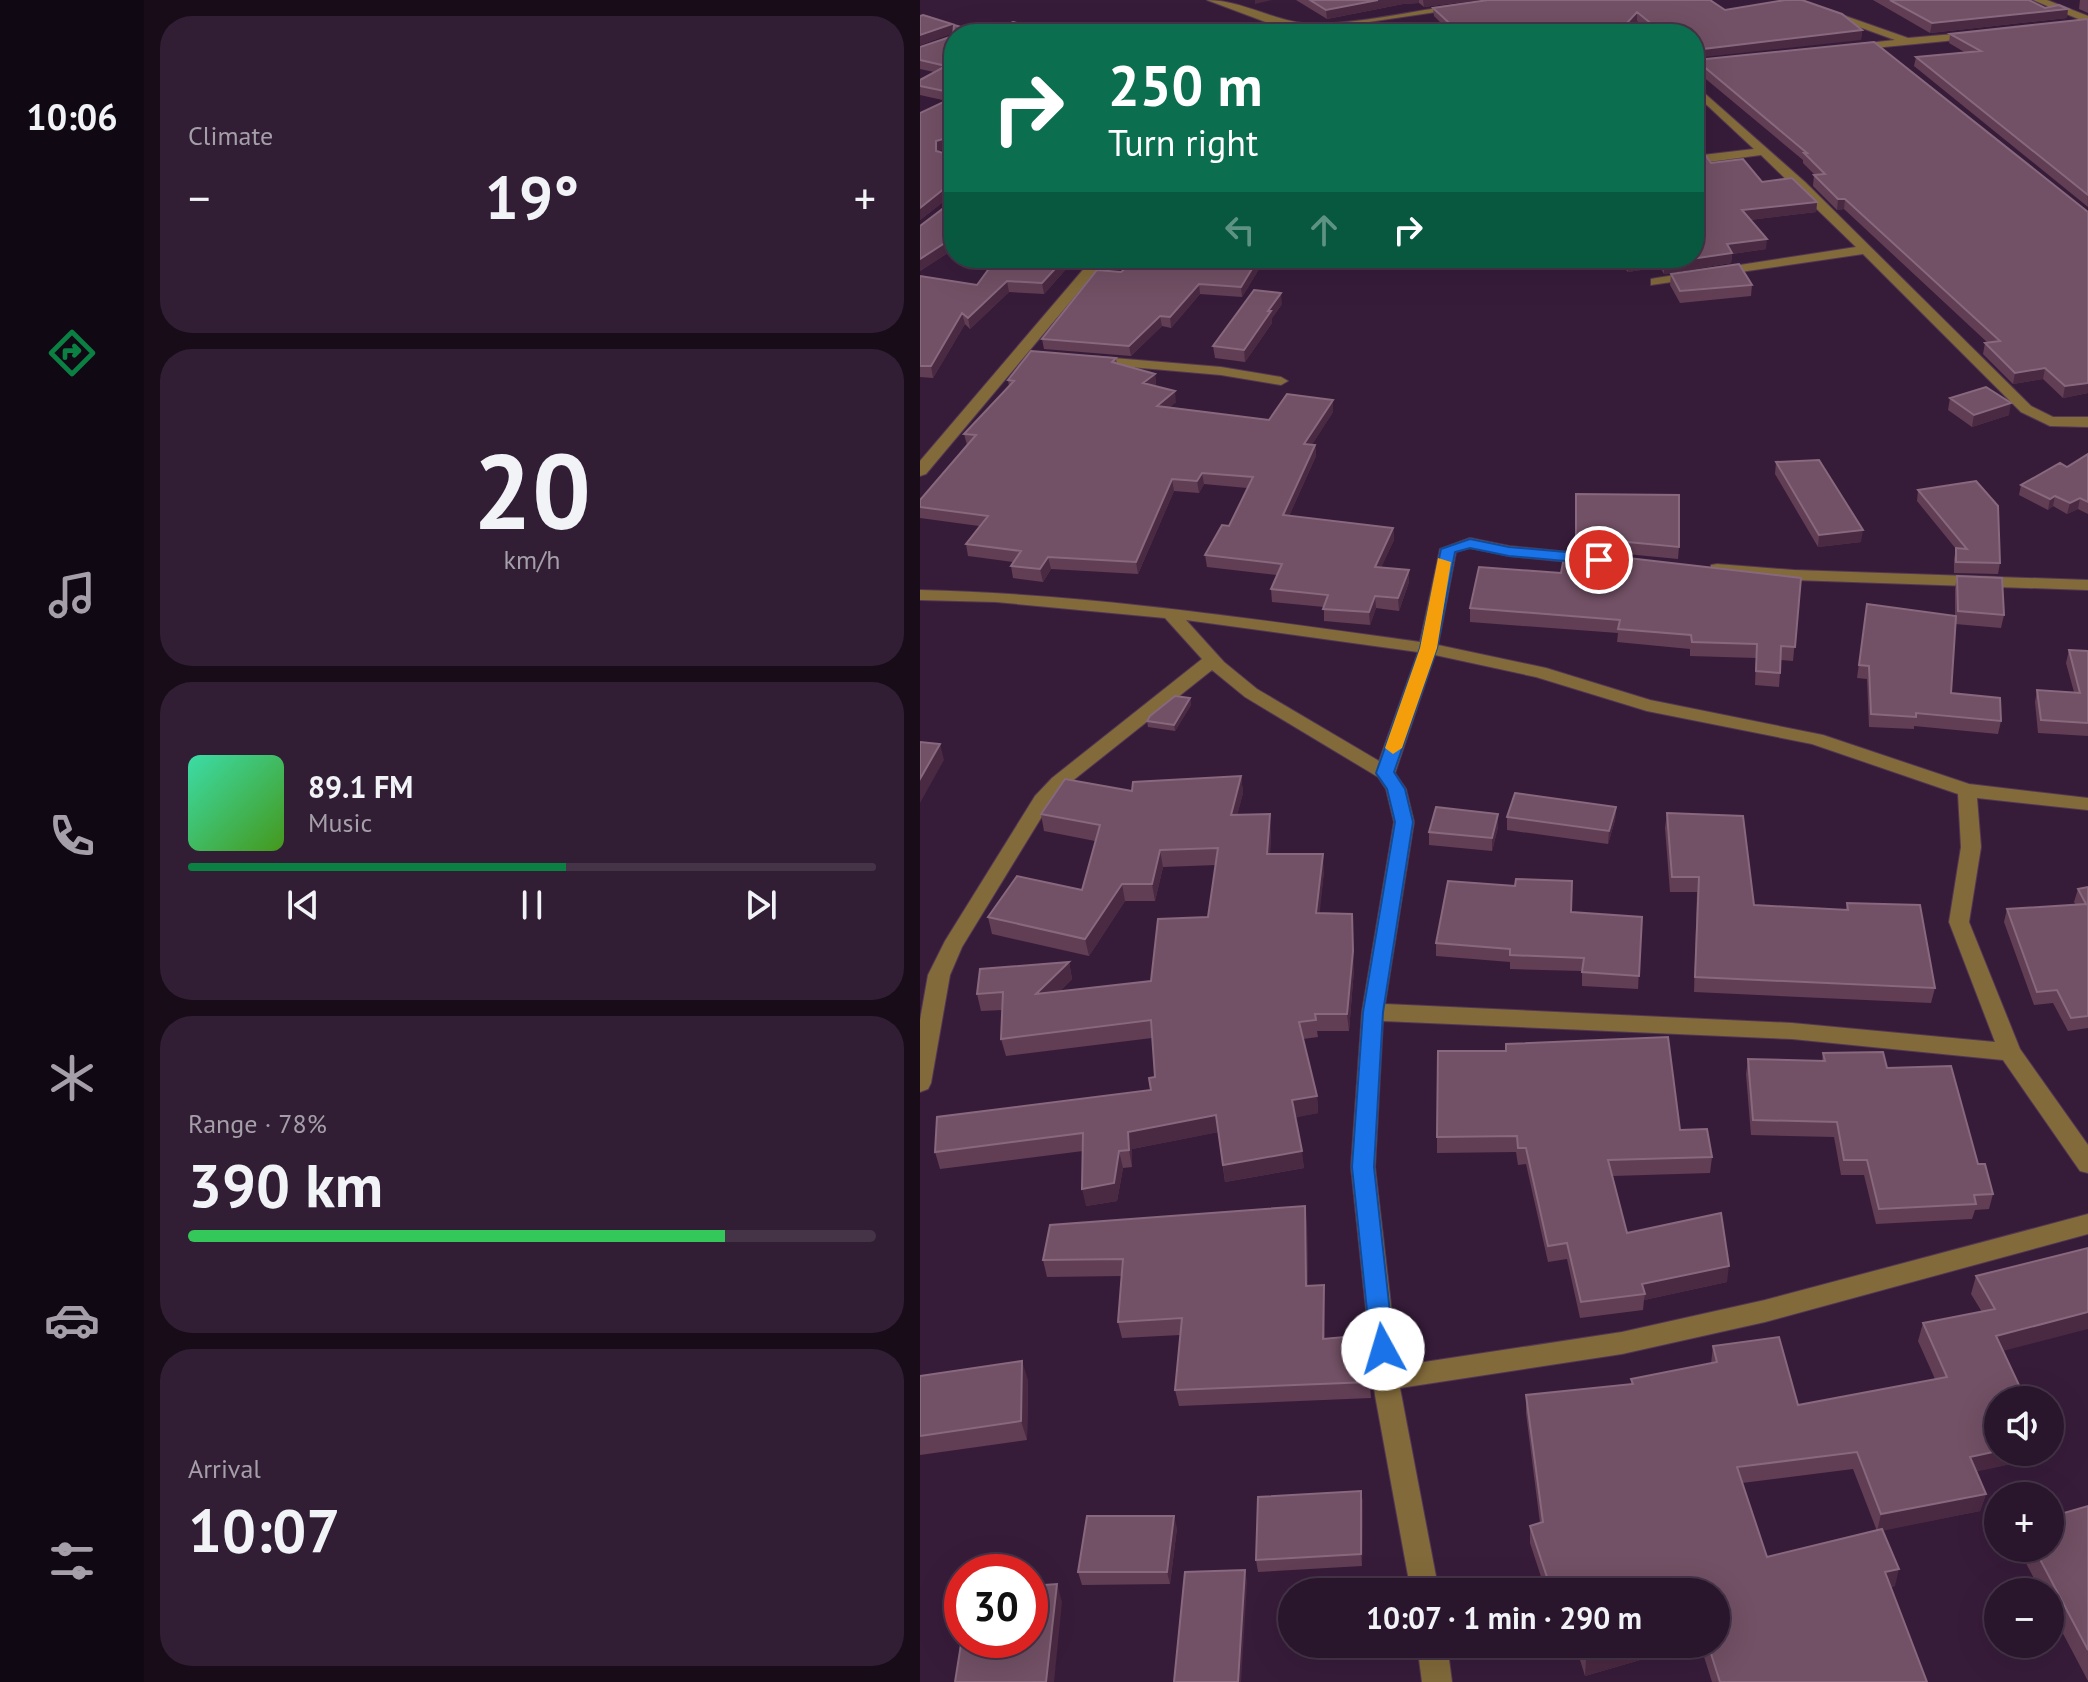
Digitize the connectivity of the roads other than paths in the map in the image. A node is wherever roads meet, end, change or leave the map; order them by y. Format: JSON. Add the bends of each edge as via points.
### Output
{"nodes":[{"id":1,"x":1212,"y":0,"type":"edge"},
{"id":2,"x":1790,"y":0,"type":"edge"},
{"id":3,"x":2038,"y":0,"type":"edge"},
{"id":4,"x":1468,"y":7,"type":"edge"},
{"id":5,"x":2088,"y":21,"type":"edge"},
{"id":6,"x":1291,"y":24,"type":"edge"},
{"id":7,"x":1338,"y":24,"type":"edge"},
{"id":8,"x":2056,"y":26,"type":"edge"},
{"id":9,"x":1993,"y":33,"type":"edge"},
{"id":10,"x":1914,"y":42,"type":"junction"},
{"id":11,"x":1877,"y":45,"type":"junction"},
{"id":12,"x":1835,"y":49,"type":"edge"},
{"id":13,"x":1889,"y":54,"type":"edge"},
{"id":14,"x":1704,"y":96,"type":"edge"},
{"id":15,"x":1763,"y":151,"type":"junction"},
{"id":16,"x":1704,"y":159,"type":"edge"},
{"id":17,"x":1866,"y":250,"type":"junction"},
{"id":18,"x":1092,"y":268,"type":"edge"},
{"id":19,"x":1656,"y":282,"type":"dead end"},
{"id":20,"x":1081,"y":359,"type":"edge"},
{"id":21,"x":1281,"y":381,"type":"dead end"},
{"id":22,"x":2088,"y":422,"type":"edge"},
{"id":23,"x":920,"y":471,"type":"edge"},
{"id":24,"x":1614,"y":561,"type":"edge"},
{"id":25,"x":1704,"y":568,"type":"edge"},
{"id":26,"x":2088,"y":585,"type":"edge"},
{"id":27,"x":920,"y":595,"type":"edge"},
{"id":28,"x":1170,"y":613,"type":"junction"},
{"id":29,"x":1428,"y":648,"type":"junction"},
{"id":30,"x":1214,"y":659,"type":"junction"},
{"id":31,"x":1385,"y":773,"type":"junction"},
{"id":32,"x":1967,"y":790,"type":"junction"},
{"id":33,"x":2088,"y":804,"type":"edge"},
{"id":34,"x":1373,"y":1012,"type":"junction"},
{"id":35,"x":2010,"y":1052,"type":"junction"},
{"id":36,"x":920,"y":1083,"type":"edge"},
{"id":37,"x":2088,"y":1164,"type":"edge"},
{"id":38,"x":2088,"y":1224,"type":"edge"},
{"id":39,"x":1386,"y":1379,"type":"junction"},
{"id":40,"x":1422,"y":1578,"type":"edge"},
{"id":41,"x":1434,"y":1658,"type":"edge"},
{"id":42,"x":1437,"y":1682,"type":"edge"}],
"edges":[{"from":1,"to":6,"type":"street"},
{"from":2,"to":10,"type":"street"},
{"from":3,"to":5,"type":"street"},
{"from":4,"to":7,"type":"street"},
{"from":5,"to":8,"type":"street"},
{"from":9,"to":10,"type":"street"},
{"from":10,"to":11,"type":"street"},
{"from":11,"to":12,"type":"street"},
{"from":11,"to":13,"type":"street"},
{"from":14,"to":15,"type":"street"},
{"from":15,"to":16,"type":"street"},
{"from":15,"to":17,"type":"street"},
{"from":17,"to":19,"type":"street"},
{"from":17,"to":22,"type":"street","via":[[2033,415]]},
{"from":18,"to":23,"type":"street","via":[[1026,355]]},
{"from":20,"to":21,"type":"street"},
{"from":24,"to":29,"type":"street","via":[[1454,545],[1444,558]]},
{"from":25,"to":26,"type":"street"},
{"from":27,"to":28,"type":"street"},
{"from":28,"to":29,"type":"street"},
{"from":28,"to":30,"type":"street"},
{"from":29,"to":31,"type":"street"},
{"from":29,"to":32,"type":"street","via":[[1540,672],[1647,705],[1816,739]]},
{"from":30,"to":31,"type":"street","via":[[1251,693]]},
{"from":30,"to":36,"type":"street","via":[[1042,801],[939,975]]},
{"from":31,"to":34,"type":"street","via":[[1396,789],[1404,822]]},
{"from":32,"to":33,"type":"street"},
{"from":32,"to":35,"type":"street","via":[[1971,847],[1959,922]]},
{"from":34,"to":35,"type":"street","via":[[1792,1031]]},
{"from":34,"to":39,"type":"street","via":[[1363,1167]]},
{"from":35,"to":37,"type":"street"},
{"from":38,"to":39,"type":"street","via":[[1736,1318],[1622,1343]]},
{"from":39,"to":40,"type":"street"},
{"from":41,"to":42,"type":"street"}]}
